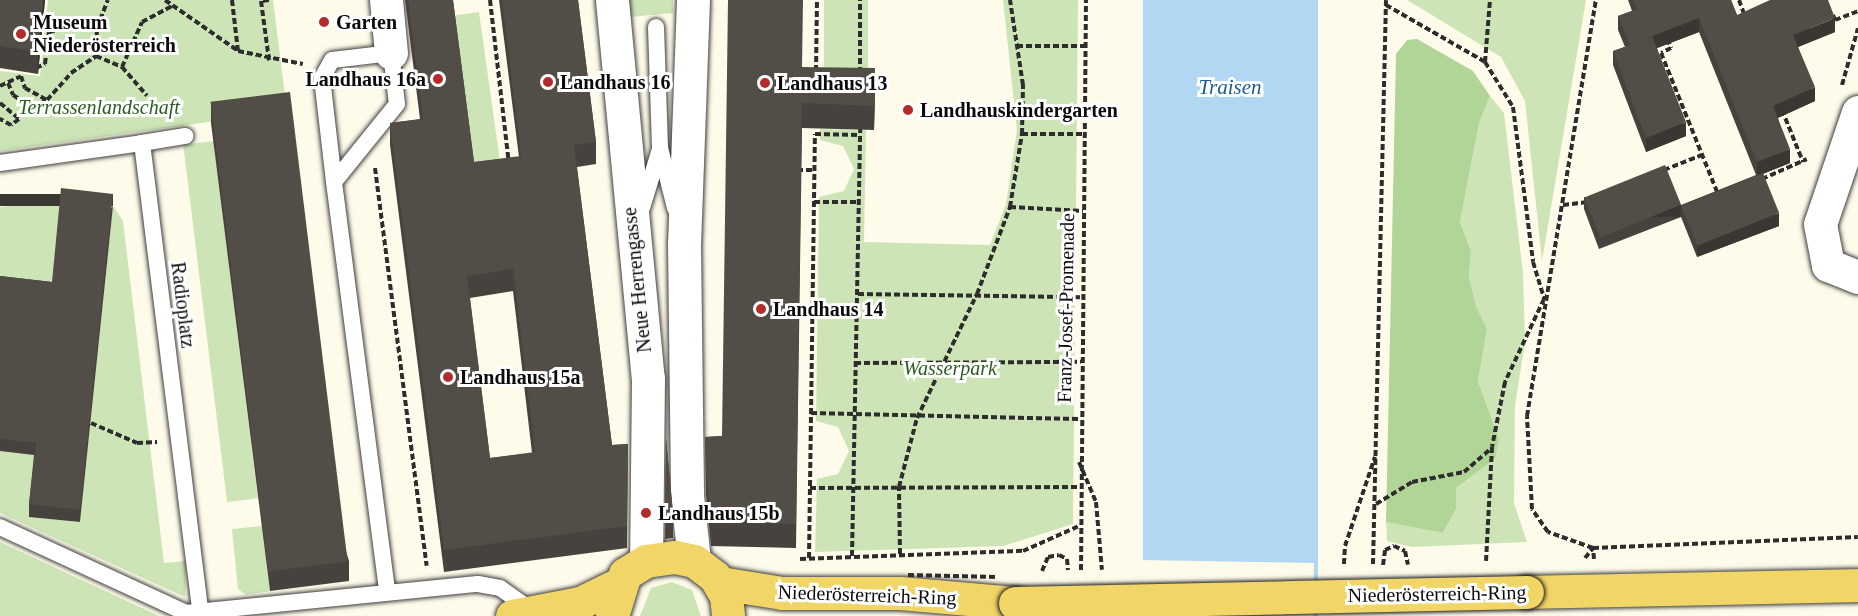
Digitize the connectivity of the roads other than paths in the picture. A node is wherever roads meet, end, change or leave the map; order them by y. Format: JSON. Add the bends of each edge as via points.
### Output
{"nodes":[{"id":1,"x":386,"y":0,"type":"edge"},
{"id":2,"x":612,"y":0,"type":"edge"},
{"id":3,"x":693,"y":0,"type":"edge"},
{"id":4,"x":656,"y":27,"type":"dead end"},
{"id":5,"x":391,"y":52,"type":"junction"},
{"id":6,"x":1858,"y":112,"type":"edge"},
{"id":7,"x":185,"y":136,"type":"dead end"},
{"id":8,"x":142,"y":143,"type":"junction"},
{"id":9,"x":660,"y":148,"type":"junction"},
{"id":10,"x":0,"y":163,"type":"edge"},
{"id":11,"x":334,"y":182,"type":"junction"},
{"id":12,"x":684,"y":244,"type":"junction"},
{"id":13,"x":633,"y":253,"type":"junction"},
{"id":14,"x":1858,"y":277,"type":"edge"},
{"id":15,"x":0,"y":527,"type":"edge"},
{"id":16,"x":646,"y":561,"type":"junction"},
{"id":17,"x":694,"y":561,"type":"junction"},
{"id":18,"x":720,"y":583,"type":"junction"},
{"id":19,"x":1858,"y":585,"type":"edge"},
{"id":20,"x":387,"y":590,"type":"junction"},
{"id":21,"x":615,"y":601,"type":"edge"},
{"id":22,"x":1015,"y":603,"type":"junction"},
{"id":23,"x":523,"y":614,"type":"edge"},
{"id":24,"x":201,"y":615,"type":"edge"},
{"id":25,"x":728,"y":616,"type":"edge"},
{"id":26,"x":878,"y":616,"type":"edge"}],
"edges":[{"from":1,"to":5,"type":"street"},
{"from":2,"to":13,"type":"street","name":"Neue Herrengasse"},
{"from":3,"to":12,"type":"street","name":"Neue Herrengasse"},
{"from":4,"to":9,"type":"lane"},
{"from":5,"to":11,"type":"lane","via":[[397,104],[370,132]]},
{"from":5,"to":11,"type":"lane","via":[[332,60],[325,67]]},
{"from":6,"to":14,"type":"street","via":[[1820,224],[1828,265]]},
{"from":7,"to":8,"type":"lane"},
{"from":8,"to":10,"type":"lane"},
{"from":8,"to":24,"type":"lane","name":"Radioplatz"},
{"from":9,"to":12,"type":"lane"},
{"from":9,"to":13,"type":"lane"},
{"from":11,"to":20,"type":"lane"},
{"from":12,"to":17,"type":"street","name":"Neue Herrengasse","via":[[687,495]]},
{"from":13,"to":16,"type":"street","name":"Neue Herrengasse","via":[[651,429]]},
{"from":15,"to":24,"type":"lane","via":[[186,613]]},
{"from":16,"to":17,"type":"main road","via":[[675,557]]},
{"from":16,"to":21,"type":"main road"},
{"from":17,"to":18,"type":"main road"},
{"from":18,"to":22,"type":"main road","name":"Niederösterreich-Ring","via":[[782,593],[900,593]]},
{"from":18,"to":25,"type":"main road"},
{"from":19,"to":22,"type":"main road","name":"Niederösterreich-Ring","bridge":true},
{"from":20,"to":23,"type":"lane","via":[[500,588]]},
{"from":20,"to":24,"type":"lane"},
{"from":21,"to":23,"type":"main road"},
{"from":22,"to":26,"type":"main road","name":"Niederösterreich-Ring"}]}
